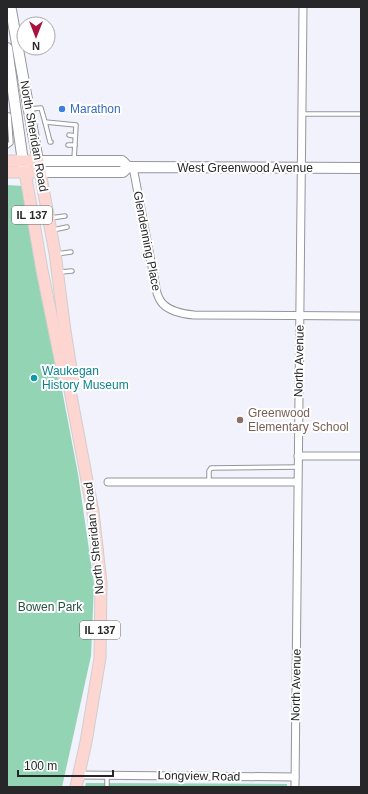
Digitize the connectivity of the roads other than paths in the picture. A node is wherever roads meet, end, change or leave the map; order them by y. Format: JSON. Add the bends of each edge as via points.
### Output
{"nodes":[{"id":1,"x":8,"y":7,"type":"edge"},
{"id":2,"x":303,"y":7,"type":"edge"},
{"id":3,"x":7,"y":48,"type":"edge"},
{"id":4,"x":29,"y":109,"type":"junction"},
{"id":5,"x":301,"y":114,"type":"junction"},
{"id":6,"x":361,"y":114,"type":"edge"},
{"id":7,"x":8,"y":115,"type":"edge"},
{"id":8,"x":45,"y":122,"type":"junction"},
{"id":9,"x":14,"y":127,"type":"junction"},
{"id":10,"x":47,"y":132,"type":"junction"},
{"id":11,"x":52,"y":132,"type":"dead end"},
{"id":12,"x":69,"y":135,"type":"dead end"},
{"id":13,"x":75,"y":136,"type":"junction"},
{"id":14,"x":51,"y":142,"type":"dead end"},
{"id":15,"x":68,"y":145,"type":"dead end"},
{"id":16,"x":75,"y":145,"type":"junction"},
{"id":17,"x":8,"y":146,"type":"edge"},
{"id":18,"x":7,"y":161,"type":"edge"},
{"id":19,"x":38,"y":161,"type":"junction"},
{"id":20,"x":74,"y":161,"type":"junction"},
{"id":21,"x":24,"y":166,"type":"junction"},
{"id":22,"x":131,"y":167,"type":"junction"},
{"id":23,"x":301,"y":168,"type":"junction"},
{"id":24,"x":361,"y":168,"type":"edge"},
{"id":25,"x":7,"y":172,"type":"edge"},
{"id":26,"x":40,"y":172,"type":"junction"},
{"id":27,"x":65,"y":216,"type":"dead end"},
{"id":28,"x":49,"y":218,"type":"junction"},
{"id":29,"x":67,"y":227,"type":"dead end"},
{"id":30,"x":51,"y":230,"type":"junction"},
{"id":31,"x":71,"y":252,"type":"dead end"},
{"id":32,"x":55,"y":255,"type":"junction"},
{"id":33,"x":72,"y":271,"type":"dead end"},
{"id":34,"x":58,"y":273,"type":"junction"},
{"id":35,"x":300,"y":316,"type":"junction"},
{"id":36,"x":361,"y":316,"type":"edge"},
{"id":37,"x":70,"y":385,"type":"junction"},
{"id":38,"x":298,"y":456,"type":"junction"},
{"id":39,"x":361,"y":456,"type":"edge"},
{"id":40,"x":298,"y":467,"type":"junction"},
{"id":41,"x":108,"y":482,"type":"dead end"},
{"id":42,"x":209,"y":482,"type":"junction"},
{"id":43,"x":297,"y":482,"type":"junction"},
{"id":44,"x":79,"y":775,"type":"junction"},
{"id":45,"x":107,"y":775,"type":"junction"},
{"id":46,"x":295,"y":777,"type":"junction"},
{"id":47,"x":76,"y":787,"type":"edge"},
{"id":48,"x":107,"y":787,"type":"edge"},
{"id":49,"x":295,"y":787,"type":"edge"}],
"edges":[{"from":1,"to":4,"type":"street","name":"North Sheridan Road","via":[[11,10]]},
{"from":2,"to":5,"type":"street","name":"North Avenue"},
{"from":3,"to":9,"type":"street","name":"North Sheridan Road"},
{"from":4,"to":8,"type":"lane","via":[[41,108]]},
{"from":4,"to":19,"type":"street","name":"North Sheridan Road"},
{"from":5,"to":6,"type":"lane"},
{"from":5,"to":23,"type":"street","name":"North Avenue"},
{"from":7,"to":9,"type":"lane"},
{"from":8,"to":10,"type":"lane"},
{"from":8,"to":13,"type":"lane","via":[[76,125]]},
{"from":9,"to":17,"type":"lane"},
{"from":9,"to":21,"type":"street","name":"North Sheridan Road"},
{"from":10,"to":11,"type":"lane"},
{"from":10,"to":14,"type":"lane"},
{"from":12,"to":13,"type":"lane"},
{"from":13,"to":16,"type":"lane"},
{"from":15,"to":16,"type":"lane"},
{"from":16,"to":20,"type":"lane"},
{"from":18,"to":21,"type":"main road","name":"West Greenwood Avenue"},
{"from":19,"to":20,"type":"street","name":"West Greenwood Avenue"},
{"from":19,"to":21,"type":"main road","name":"West Greenwood Avenue"},
{"from":19,"to":26,"type":"main road","name":"North Sheridan Road","number":"IL 137"},
{"from":20,"to":22,"type":"street","name":"West Greenwood Avenue","via":[[122,161]]},
{"from":21,"to":25,"type":"main road"},
{"from":21,"to":26,"type":"main road"},
{"from":21,"to":37,"type":"main road","name":"North Sheridan Road","number":"IL 137","via":[[65,383]]},
{"from":22,"to":23,"type":"street","name":"West Greenwood Avenue"},
{"from":22,"to":26,"type":"street","name":"West Greenwood Avenue","via":[[123,172]]},
{"from":22,"to":35,"type":"street","name":"Glendenning Place","via":[[157,293],[162,304],[182,314]]},
{"from":23,"to":24,"type":"street","name":"West Greenwood Avenue"},
{"from":23,"to":35,"type":"street","name":"North Avenue"},
{"from":26,"to":28,"type":"main road","name":"North Sheridan Road","number":"IL 137"},
{"from":27,"to":28,"type":"lane"},
{"from":28,"to":30,"type":"main road","name":"North Sheridan Road","number":"IL 137"},
{"from":29,"to":30,"type":"lane"},
{"from":30,"to":32,"type":"main road","name":"North Sheridan Road","number":"IL 137"},
{"from":31,"to":32,"type":"lane"},
{"from":32,"to":34,"type":"main road","name":"North Sheridan Road","number":"IL 137"},
{"from":33,"to":34,"type":"lane"},
{"from":34,"to":37,"type":"main road","name":"North Sheridan Road","number":"IL 137","via":[[73,381]]},
{"from":35,"to":36,"type":"street","name":"Glendenning Place"},
{"from":35,"to":38,"type":"street","name":"North Avenue"},
{"from":37,"to":44,"type":"main road","name":"North Sheridan Road","number":"IL 137","via":[[93,512],[101,583],[100,658]]},
{"from":38,"to":39,"type":"street"},
{"from":38,"to":40,"type":"street","name":"North Avenue"},
{"from":40,"to":42,"type":"lane","via":[[211,468]]},
{"from":40,"to":43,"type":"street","name":"North Avenue"},
{"from":41,"to":42,"type":"street"},
{"from":42,"to":43,"type":"street"},
{"from":43,"to":46,"type":"street","name":"North Avenue"},
{"from":44,"to":45,"type":"street","name":"Longview Road"},
{"from":44,"to":47,"type":"main road","name":"North Sheridan Road","number":"IL 137"},
{"from":45,"to":46,"type":"street","name":"Longview Road"},
{"from":45,"to":48,"type":"lane"},
{"from":46,"to":49,"type":"street","name":"North Avenue"}]}
